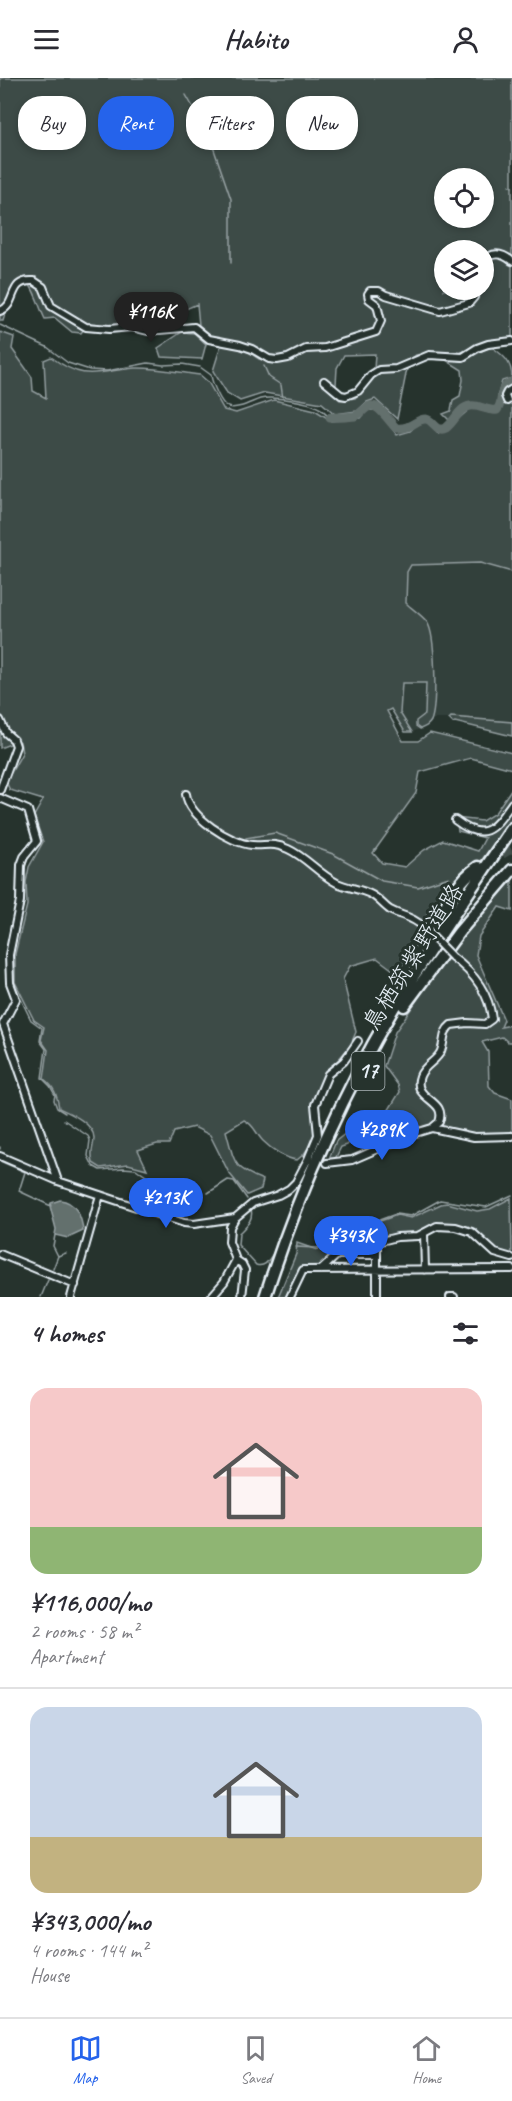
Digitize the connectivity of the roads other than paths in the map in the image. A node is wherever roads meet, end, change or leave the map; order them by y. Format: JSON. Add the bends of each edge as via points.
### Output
{"nodes":[{"id":1,"x":494,"y":254,"type":"edge"},
{"id":2,"x":512,"y":261,"type":"edge"},
{"id":3,"x":472,"y":300,"type":"edge"},
{"id":4,"x":0,"y":312,"type":"edge"},
{"id":5,"x":512,"y":341,"type":"edge"},
{"id":6,"x":324,"y":381,"type":"dead end"},
{"id":7,"x":512,"y":389,"type":"edge"},
{"id":8,"x":507,"y":401,"type":"dead end"},
{"id":9,"x":0,"y":720,"type":"edge"},
{"id":10,"x":0,"y":790,"type":"edge"},
{"id":11,"x":186,"y":794,"type":"dead end"},
{"id":12,"x":0,"y":798,"type":"edge"},
{"id":13,"x":512,"y":803,"type":"edge"},
{"id":14,"x":455,"y":820,"type":"dead end"},
{"id":15,"x":512,"y":828,"type":"edge"},
{"id":16,"x":512,"y":841,"type":"edge"},
{"id":17,"x":478,"y":867,"type":"tunnel mouth"},
{"id":18,"x":512,"y":870,"type":"edge"},
{"id":19,"x":401,"y":1003,"type":"junction"},
{"id":20,"x":358,"y":1041,"type":"dead end"},
{"id":21,"x":432,"y":1128,"type":"junction"},
{"id":22,"x":512,"y":1136,"type":"edge"},
{"id":23,"x":0,"y":1156,"type":"edge"},
{"id":24,"x":327,"y":1163,"type":"dead end"},
{"id":25,"x":58,"y":1181,"type":"junction"},
{"id":26,"x":100,"y":1195,"type":"junction"},
{"id":27,"x":235,"y":1218,"type":"junction"},
{"id":28,"x":424,"y":1234,"type":"junction"},
{"id":29,"x":0,"y":1254,"type":"edge"},
{"id":30,"x":377,"y":1255,"type":"junction"},
{"id":31,"x":511,"y":1258,"type":"edge"},
{"id":32,"x":236,"y":1260,"type":"junction"},
{"id":33,"x":511,"y":1269,"type":"edge"},
{"id":34,"x":321,"y":1270,"type":"junction"},
{"id":35,"x":377,"y":1270,"type":"junction"},
{"id":36,"x":425,"y":1270,"type":"junction"},
{"id":37,"x":75,"y":1285,"type":"junction"},
{"id":38,"x":71,"y":1297,"type":"edge"},
{"id":39,"x":211,"y":1297,"type":"edge"},
{"id":40,"x":242,"y":1297,"type":"edge"},
{"id":41,"x":265,"y":1297,"type":"edge"},
{"id":42,"x":273,"y":1297,"type":"edge"},
{"id":43,"x":290,"y":1297,"type":"edge"},
{"id":44,"x":377,"y":1297,"type":"edge"}],
"edges":[{"from":1,"to":2,"type":"street"},
{"from":3,"to":4,"type":"street","via":[[440,310],[370,291],[369,299],[377,305],[381,321],[376,332],[277,360],[240,345],[209,339],[194,327],[148,332],[132,327],[86,327],[51,306],[43,287],[34,281],[21,283],[9,305]]},
{"from":5,"to":6,"type":"street","via":[[488,344],[463,357],[429,355],[404,367],[379,370],[358,391],[346,396]]},
{"from":7,"to":8,"type":"street","via":[[505,396]]},
{"from":9,"to":10,"type":"street","via":[[16,746]]},
{"from":11,"to":21,"type":"street","bridge":true,"via":[[187,802],[216,830],[240,842],[271,843],[288,849],[338,884],[372,895],[390,910],[412,919],[481,984],[492,1019],[484,1024],[451,1025],[445,1032],[442,1050],[421,1073],[421,1094],[441,1111],[439,1122]]},
{"from":12,"to":25,"type":"street","via":[[28,810],[37,841],[21,866],[20,902],[8,968],[16,999],[3,1024]]},
{"from":13,"to":14,"type":"street","via":[[499,821],[483,831],[468,830]]},
{"from":15,"to":19,"type":"main road","name":"鳥栖筑紫野道路","number":"17","via":[[431,949]]},
{"from":16,"to":19,"type":"main road","name":"鳥栖筑紫野道路","number":"17"},
{"from":17,"to":19,"type":"main road","number":"17","via":[[455,888],[413,968]]},
{"from":18,"to":19,"type":"main road","number":"17"},
{"from":19,"to":41,"type":"main road","name":"鳥栖筑紫野道路","number":"17","via":[[390,1015],[326,1140],[285,1237]]},
{"from":19,"to":42,"type":"main road","name":"鳥栖筑紫野道路","number":"17","via":[[333,1140],[294,1233]]},
{"from":20,"to":27,"type":"street","via":[[344,1061],[328,1074],[315,1105],[318,1135],[310,1160],[296,1182],[278,1195],[253,1203]]},
{"from":21,"to":22,"type":"street","via":[[474,1137]]},
{"from":21,"to":24,"type":"street","via":[[352,1160]]},
{"from":23,"to":25,"type":"street"},
{"from":25,"to":26,"type":"street"},
{"from":26,"to":27,"type":"street","via":[[188,1224]]},
{"from":26,"to":37,"type":"street"},
{"from":27,"to":32,"type":"street","via":[[228,1236]]},
{"from":28,"to":30,"type":"street","via":[[377,1242]]},
{"from":28,"to":31,"type":"street","via":[[436,1226],[456,1227],[472,1232],[495,1253]]},
{"from":28,"to":36,"type":"street"},
{"from":29,"to":37,"type":"street"},
{"from":30,"to":34,"type":"street","via":[[337,1256]]},
{"from":30,"to":35,"type":"street"},
{"from":31,"to":33,"type":"street"},
{"from":32,"to":39,"type":"street"},
{"from":32,"to":40,"type":"street","via":[[245,1270]]},
{"from":33,"to":36,"type":"street"},
{"from":34,"to":35,"type":"street"},
{"from":34,"to":43,"type":"street","via":[[303,1270]]},
{"from":35,"to":36,"type":"street"},
{"from":35,"to":44,"type":"street"},
{"from":37,"to":38,"type":"street"}]}
